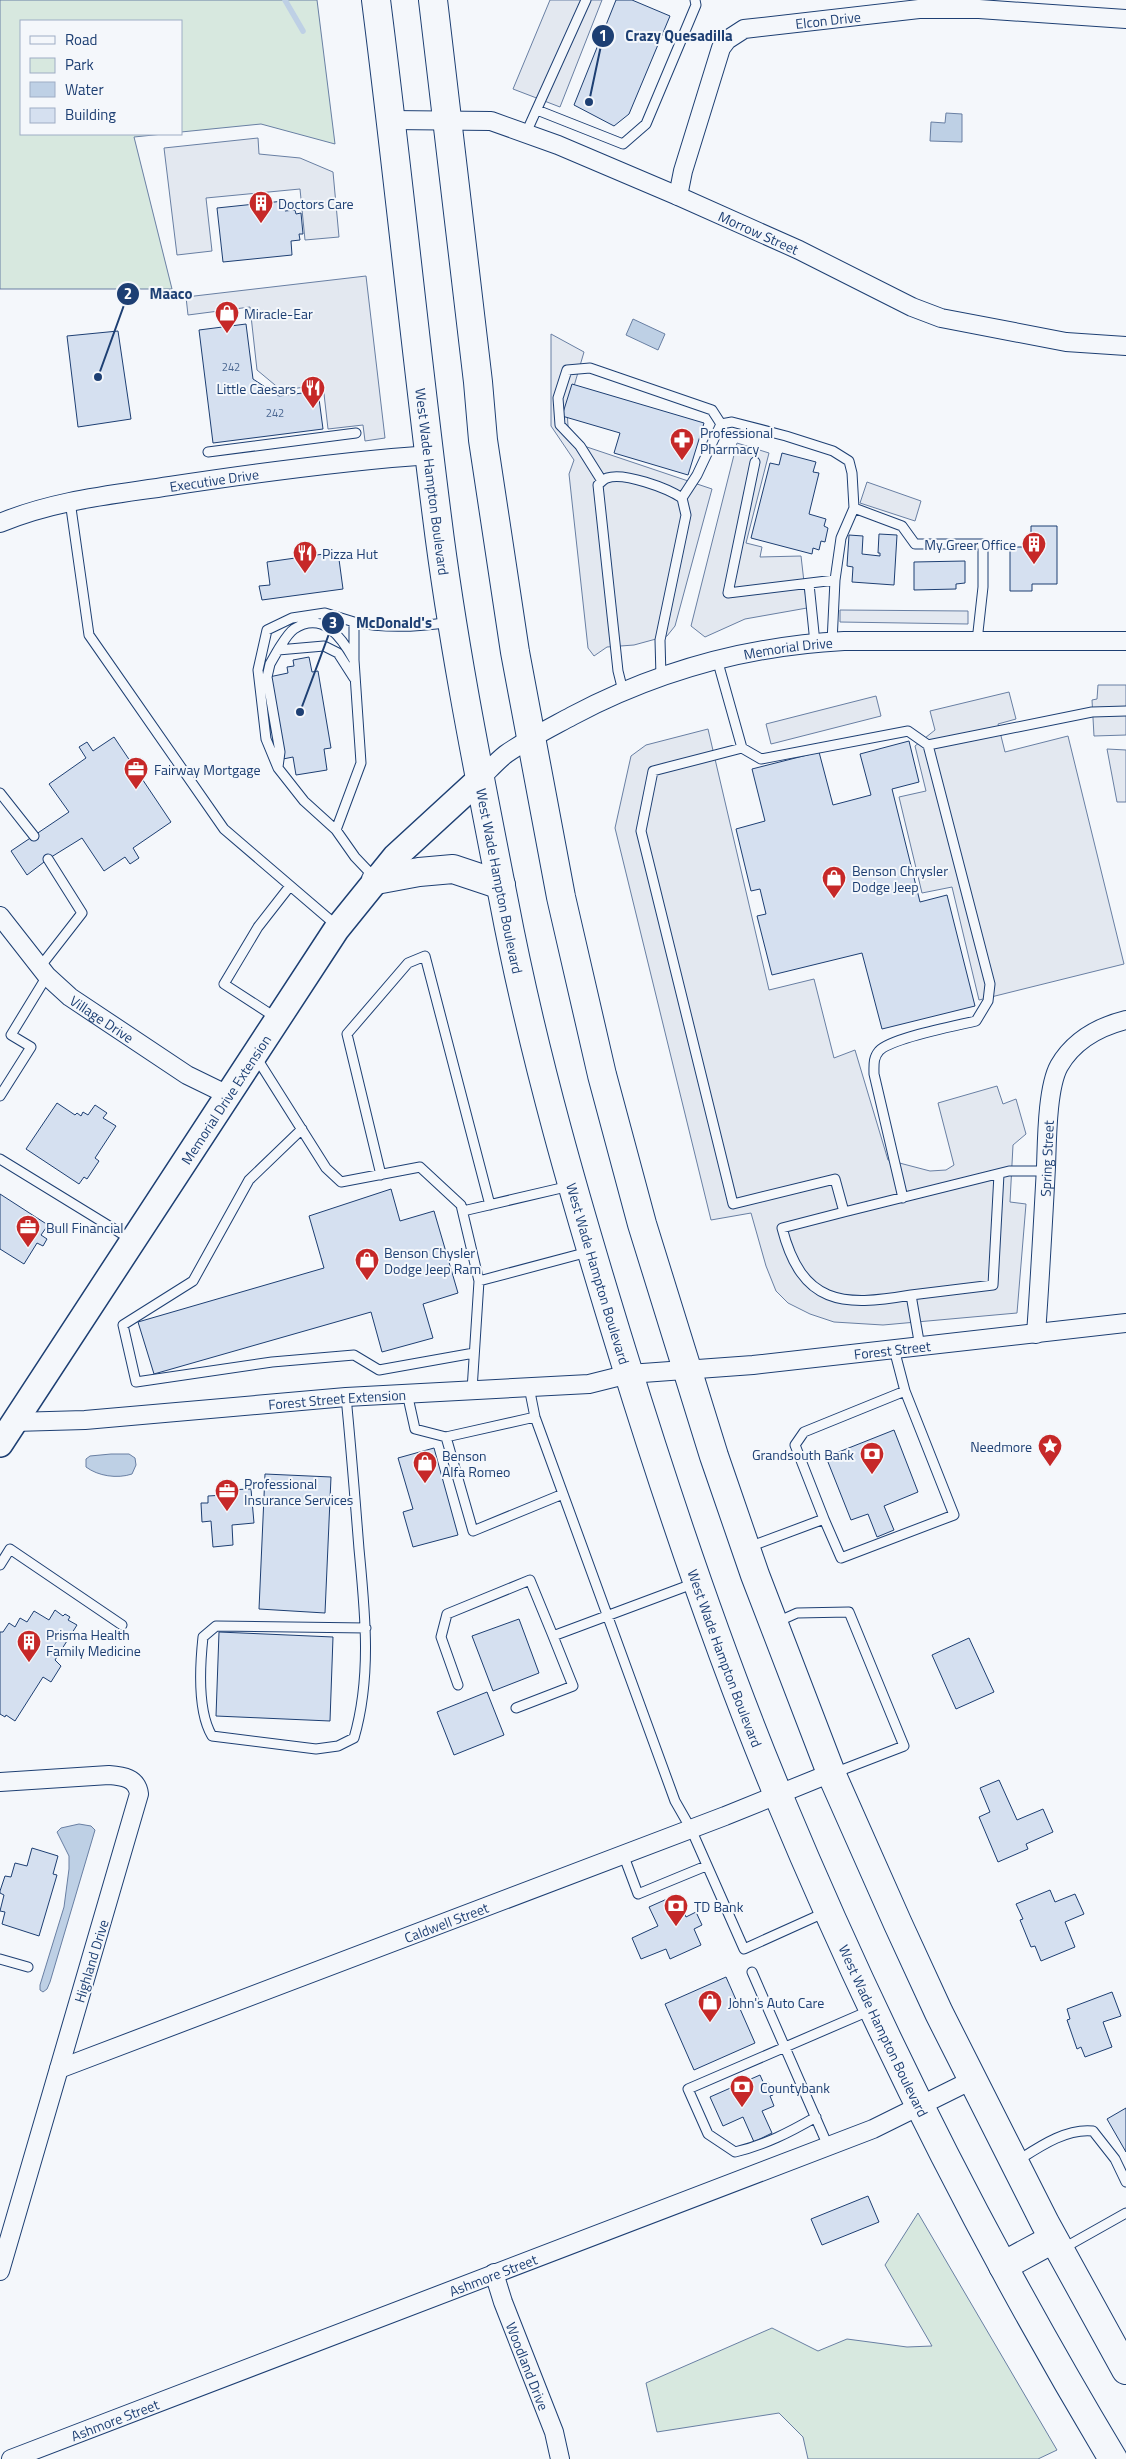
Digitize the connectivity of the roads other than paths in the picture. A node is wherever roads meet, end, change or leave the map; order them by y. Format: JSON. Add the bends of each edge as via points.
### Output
{"nodes":[{"id":1,"x":376,"y":0,"type":"edge"},
{"id":2,"x":433,"y":0,"type":"edge"},
{"id":3,"x":586,"y":0,"type":"edge"},
{"id":4,"x":695,"y":0,"type":"edge"},
{"id":5,"x":1126,"y":19,"type":"edge"},
{"id":6,"x":537,"y":110,"type":"junction"},
{"id":7,"x":391,"y":120,"type":"junction"},
{"id":8,"x":449,"y":120,"type":"junction"},
{"id":9,"x":526,"y":133,"type":"junction"},
{"id":10,"x":678,"y":196,"type":"junction"},
{"id":11,"x":1126,"y":346,"type":"edge"},
{"id":12,"x":721,"y":424,"type":"junction"},
{"id":13,"x":356,"y":433,"type":"dead end"},
{"id":14,"x":208,"y":452,"type":"dead end"},
{"id":15,"x":430,"y":455,"type":"junction"},
{"id":16,"x":755,"y":462,"type":"dead end"},
{"id":17,"x":602,"y":481,"type":"junction"},
{"id":18,"x":682,"y":498,"type":"junction"},
{"id":19,"x":70,"y":501,"type":"junction"},
{"id":20,"x":854,"y":508,"type":"junction"},
{"id":21,"x":0,"y":523,"type":"edge"},
{"id":22,"x":835,"y":580,"type":"junction"},
{"id":23,"x":809,"y":584,"type":"junction"},
{"id":24,"x":452,"y":621,"type":"junction"},
{"id":25,"x":354,"y":622,"type":"junction"},
{"id":26,"x":977,"y":641,"type":"junction"},
{"id":27,"x":1126,"y":641,"type":"edge"},
{"id":28,"x":824,"y":643,"type":"junction"},
{"id":29,"x":278,"y":650,"type":"junction"},
{"id":30,"x":717,"y":659,"type":"junction"},
{"id":31,"x":354,"y":660,"type":"junction"},
{"id":32,"x":661,"y":677,"type":"junction"},
{"id":33,"x":356,"y":680,"type":"junction"},
{"id":34,"x":623,"y":690,"type":"junction"},
{"id":35,"x":1126,"y":711,"type":"edge"},
{"id":36,"x":532,"y":740,"type":"junction"},
{"id":37,"x":928,"y":745,"type":"junction"},
{"id":38,"x":742,"y":748,"type":"junction"},
{"id":39,"x":278,"y":768,"type":"junction"},
{"id":40,"x":481,"y":778,"type":"junction"},
{"id":41,"x":0,"y":793,"type":"edge"},
{"id":42,"x":336,"y":830,"type":"junction"},
{"id":43,"x":34,"y":836,"type":"dead end"},
{"id":44,"x":48,"y":859,"type":"dead end"},
{"id":45,"x":376,"y":880,"type":"junction"},
{"id":46,"x":501,"y":885,"type":"junction"},
{"id":47,"x":290,"y":886,"type":"junction"},
{"id":48,"x":0,"y":916,"type":"edge"},
{"id":49,"x":338,"y":927,"type":"junction"},
{"id":50,"x":44,"y":971,"type":"junction"},
{"id":51,"x":278,"y":1019,"type":"junction"},
{"id":52,"x":1126,"y":1020,"type":"edge"},
{"id":53,"x":254,"y":1055,"type":"junction"},
{"id":54,"x":228,"y":1095,"type":"junction"},
{"id":55,"x":0,"y":1096,"type":"edge"},
{"id":56,"x":302,"y":1129,"type":"junction"},
{"id":57,"x":0,"y":1159,"type":"edge"},
{"id":58,"x":1046,"y":1171,"type":"junction"},
{"id":59,"x":999,"y":1174,"type":"junction"},
{"id":60,"x":381,"y":1175,"type":"junction"},
{"id":61,"x":572,"y":1186,"type":"junction"},
{"id":62,"x":904,"y":1198,"type":"junction"},
{"id":63,"x":490,"y":1205,"type":"junction"},
{"id":64,"x":463,"y":1211,"type":"junction"},
{"id":65,"x":844,"y":1212,"type":"junction"},
{"id":66,"x":133,"y":1241,"type":"junction"},
{"id":67,"x":590,"y":1251,"type":"junction"},
{"id":68,"x":479,"y":1280,"type":"junction"},
{"id":69,"x":911,"y":1296,"type":"junction"},
{"id":70,"x":1126,"y":1323,"type":"edge"},
{"id":71,"x":1036,"y":1334,"type":"junction"},
{"id":72,"x":920,"y":1347,"type":"junction"},
{"id":73,"x":894,"y":1350,"type":"junction"},
{"id":74,"x":474,"y":1353,"type":"junction"},
{"id":75,"x":687,"y":1370,"type":"junction"},
{"id":76,"x":658,"y":1372,"type":"joint"},
{"id":77,"x":628,"y":1374,"type":"junction"},
{"id":78,"x":529,"y":1387,"type":"junction"},
{"id":79,"x":472,"y":1390,"type":"junction"},
{"id":80,"x":905,"y":1392,"type":"junction"},
{"id":81,"x":407,"y":1393,"type":"junction"},
{"id":82,"x":346,"y":1397,"type":"junction"},
{"id":83,"x":535,"y":1417,"type":"junction"},
{"id":84,"x":14,"y":1422,"type":"junction"},
{"id":85,"x":446,"y":1437,"type":"junction"},
{"id":86,"x":0,"y":1444,"type":"edge"},
{"id":87,"x":563,"y":1494,"type":"junction"},
{"id":88,"x":824,"y":1519,"type":"junction"},
{"id":89,"x":746,"y":1548,"type":"junction"},
{"id":90,"x":0,"y":1565,"type":"edge"},
{"id":91,"x":697,"y":1582,"type":"junction"},
{"id":92,"x":607,"y":1614,"type":"junction"},
{"id":93,"x":774,"y":1623,"type":"junction"},
{"id":94,"x":122,"y":1625,"type":"dead end"},
{"id":95,"x":366,"y":1628,"type":"junction"},
{"id":96,"x":553,"y":1636,"type":"junction"},
{"id":97,"x":458,"y":1685,"type":"dead end"},
{"id":98,"x":516,"y":1708,"type":"dead end"},
{"id":99,"x":831,"y":1774,"type":"junction"},
{"id":100,"x":0,"y":1782,"type":"edge"},
{"id":101,"x":778,"y":1795,"type":"junction"},
{"id":102,"x":691,"y":1829,"type":"junction"},
{"id":103,"x":623,"y":1854,"type":"junction"},
{"id":104,"x":706,"y":1866,"type":"junction"},
{"id":105,"x":829,"y":1910,"type":"junction"},
{"id":106,"x":0,"y":1959,"type":"edge"},
{"id":107,"x":28,"y":1967,"type":"dead end"},
{"id":108,"x":752,"y":1972,"type":"dead end"},
{"id":109,"x":874,"y":2009,"type":"junction"},
{"id":110,"x":786,"y":2047,"type":"junction"},
{"id":111,"x":58,"y":2069,"type":"junction"},
{"id":112,"x":972,"y":2080,"type":"junction"},
{"id":113,"x":921,"y":2105,"type":"junction"},
{"id":114,"x":816,"y":2117,"type":"junction"},
{"id":115,"x":828,"y":2146,"type":"junction"},
{"id":116,"x":1015,"y":2163,"type":"junction"},
{"id":117,"x":1126,"y":2182,"type":"edge"},
{"id":118,"x":1126,"y":2213,"type":"edge"},
{"id":119,"x":1057,"y":2245,"type":"junction"},
{"id":120,"x":1003,"y":2266,"type":"junction"},
{"id":121,"x":0,"y":2271,"type":"edge"},
{"id":122,"x":494,"y":2273,"type":"junction"},
{"id":123,"x":1126,"y":2370,"type":"edge"},
{"id":124,"x":10,"y":2459,"type":"edge"},
{"id":125,"x":560,"y":2459,"type":"edge"},
{"id":126,"x":1113,"y":2459,"type":"edge"}],
"edges":[{"from":1,"to":7,"type":"main road","name":"West Wade Hampton Boulevard"},
{"from":2,"to":8,"type":"main road"},
{"from":3,"to":6,"type":"lane"},
{"from":4,"to":6,"type":"lane","via":[[696,5],[646,124],[622,144]]},
{"from":5,"to":10,"type":"street","name":"Elcon Drive","via":[[979,9],[918,9],[744,29],[735,33],[721,48]]},
{"from":6,"to":9,"type":"lane"},
{"from":7,"to":8,"type":"street","name":"Morrow Street"},
{"from":7,"to":15,"type":"main road","name":"West Wade Hampton Boulevard"},
{"from":8,"to":9,"type":"street","name":"Morrow Street","via":[[491,121]]},
{"from":8,"to":36,"type":"main road","via":[[483,440],[515,652]]},
{"from":9,"to":10,"type":"street","name":"Morrow Street"},
{"from":10,"to":11,"type":"street","name":"Morrow Street","via":[[941,318],[1066,342]]},
{"from":12,"to":17,"type":"lane","via":[[712,410],[590,368],[567,370],[558,398],[560,425],[580,446]]},
{"from":12,"to":18,"type":"lane","via":[[697,475]]},
{"from":12,"to":20,"type":"lane","via":[[741,424],[833,451],[849,462]]},
{"from":13,"to":14,"type":"lane"},
{"from":15,"to":19,"type":"street","name":"Executive Drive","via":[[227,478]]},
{"from":15,"to":24,"type":"main road","name":"West Wade Hampton Boulevard"},
{"from":16,"to":23,"type":"lane","via":[[728,593]]},
{"from":17,"to":18,"type":"lane","via":[[621,476],[670,490]]},
{"from":17,"to":34,"type":"lane","via":[[598,485],[618,671]]},
{"from":18,"to":32,"type":"lane","via":[[686,516],[660,640]]},
{"from":19,"to":21,"type":"street","name":"Executive Drive","via":[[35,509]]},
{"from":19,"to":47,"type":"lane","via":[[89,635],[224,829]]},
{"from":20,"to":22,"type":"lane","via":[[841,538]]},
{"from":20,"to":26,"type":"lane","via":[[902,526],[915,544],[983,544],[983,587]]},
{"from":22,"to":23,"type":"lane"},
{"from":22,"to":28,"type":"lane"},
{"from":23,"to":28,"type":"lane"},
{"from":24,"to":25,"type":"lane","via":[[377,627]]},
{"from":24,"to":40,"type":"main road","name":"West Wade Hampton Boulevard"},
{"from":25,"to":31,"type":"lane"},
{"from":25,"to":39,"type":"lane","via":[[325,613],[292,618],[267,630],[258,670],[266,738]]},
{"from":26,"to":27,"type":"street","name":"Memorial Drive"},
{"from":26,"to":28,"type":"street","name":"Memorial Drive"},
{"from":28,"to":30,"type":"street","name":"Memorial Drive"},
{"from":29,"to":31,"type":"lane","via":[[293,629],[309,622],[328,626],[342,638]]},
{"from":29,"to":33,"type":"lane","via":[[324,646],[338,653]]},
{"from":29,"to":39,"type":"lane","via":[[267,677],[280,752]]},
{"from":30,"to":32,"type":"street","name":"Memorial Drive"},
{"from":30,"to":38,"type":"lane"},
{"from":31,"to":33,"type":"lane"},
{"from":32,"to":34,"type":"street","name":"Memorial Drive"},
{"from":33,"to":42,"type":"lane","via":[[361,763]]},
{"from":34,"to":36,"type":"street","name":"Memorial Drive"},
{"from":35,"to":37,"type":"lane","via":[[1092,712]]},
{"from":36,"to":40,"type":"street","name":"Memorial Drive","via":[[506,754]]},
{"from":36,"to":75,"type":"main road","via":[[561,896],[602,1075],[642,1224]]},
{"from":37,"to":38,"type":"lane","via":[[908,730],[761,759]]},
{"from":37,"to":62,"type":"lane","via":[[990,984],[988,1001],[976,1021],[892,1043],[879,1051],[874,1060],[874,1074]]},
{"from":38,"to":65,"type":"lane","via":[[653,771],[641,830],[733,1204],[835,1179]]},
{"from":39,"to":42,"type":"lane","via":[[304,801]]},
{"from":40,"to":45,"type":"street","name":"Memorial Drive Extension","via":[[395,857]]},
{"from":40,"to":46,"type":"main road","name":"West Wade Hampton Boulevard"},
{"from":41,"to":43,"type":"lane"},
{"from":42,"to":45,"type":"lane"},
{"from":44,"to":50,"type":"lane","via":[[82,913]]},
{"from":45,"to":46,"type":"main road","via":[[453,870]]},
{"from":45,"to":49,"type":"street","name":"Memorial Drive Extension"},
{"from":46,"to":61,"type":"main road","name":"West Wade Hampton Boulevard"},
{"from":47,"to":49,"type":"lane"},
{"from":47,"to":51,"type":"lane","via":[[258,927],[224,984]]},
{"from":48,"to":50,"type":"street","name":"Village Drive"},
{"from":49,"to":51,"type":"street","name":"Memorial Drive Extension"},
{"from":50,"to":54,"type":"street","name":"Village Drive","via":[[70,997],[105,1022],[187,1075]]},
{"from":50,"to":55,"type":"lane","via":[[11,1035],[31,1048]]},
{"from":51,"to":53,"type":"street","name":"Memorial Drive Extension"},
{"from":52,"to":58,"type":"street","name":"Spring Street","via":[[1089,1034],[1059,1067],[1053,1084],[1048,1122]]},
{"from":53,"to":54,"type":"street","name":"Memorial Drive Extension"},
{"from":53,"to":56,"type":"lane"},
{"from":54,"to":66,"type":"street","name":"Memorial Drive Extension"},
{"from":56,"to":60,"type":"lane","via":[[326,1168],[341,1182]]},
{"from":56,"to":74,"type":"lane","via":[[249,1180],[193,1281],[123,1325],[136,1382],[272,1362],[354,1355],[379,1370]]},
{"from":57,"to":66,"type":"lane"},
{"from":58,"to":59,"type":"lane"},
{"from":58,"to":71,"type":"street","name":"Spring Street"},
{"from":59,"to":62,"type":"lane"},
{"from":59,"to":69,"type":"lane","via":[[993,1285]]},
{"from":60,"to":63,"type":"lane","via":[[347,1034],[408,963],[425,956]]},
{"from":60,"to":64,"type":"lane","via":[[420,1167],[461,1205]]},
{"from":61,"to":63,"type":"lane"},
{"from":61,"to":67,"type":"main road","name":"West Wade Hampton Boulevard"},
{"from":62,"to":65,"type":"lane"},
{"from":63,"to":64,"type":"lane"},
{"from":64,"to":68,"type":"lane"},
{"from":65,"to":69,"type":"lane","via":[[782,1228],[793,1260],[804,1277],[830,1297],[846,1301]]},
{"from":66,"to":84,"type":"street","name":"Memorial Drive Extension"},
{"from":67,"to":68,"type":"lane"},
{"from":67,"to":77,"type":"main road","name":"West Wade Hampton Boulevard"},
{"from":68,"to":74,"type":"lane"},
{"from":69,"to":72,"type":"lane"},
{"from":70,"to":71,"type":"street","name":"Forest Street"},
{"from":71,"to":72,"type":"street","name":"Forest Street"},
{"from":72,"to":73,"type":"street","name":"Forest Street"},
{"from":73,"to":75,"type":"street","name":"Forest Street"},
{"from":73,"to":80,"type":"lane"},
{"from":74,"to":79,"type":"lane"},
{"from":75,"to":76,"type":"street","name":"Forest Street"},
{"from":75,"to":89,"type":"main road"},
{"from":76,"to":77,"type":"street","name":"Forest Street Extension"},
{"from":77,"to":78,"type":"street","name":"Forest Street Extension","via":[[589,1384]]},
{"from":77,"to":91,"type":"main road","name":"West Wade Hampton Boulevard"},
{"from":78,"to":79,"type":"street","name":"Forest Street Extension"},
{"from":78,"to":83,"type":"lane"},
{"from":79,"to":81,"type":"street","name":"Forest Street Extension"},
{"from":80,"to":88,"type":"lane","via":[[804,1432],[796,1445]]},
{"from":80,"to":88,"type":"lane","via":[[954,1515],[841,1558]]},
{"from":81,"to":82,"type":"street","name":"Forest Street Extension"},
{"from":81,"to":85,"type":"lane","via":[[415,1429]]},
{"from":82,"to":84,"type":"street","name":"Forest Street Extension","via":[[86,1420]]},
{"from":82,"to":95,"type":"lane"},
{"from":83,"to":85,"type":"lane"},
{"from":83,"to":87,"type":"lane"},
{"from":84,"to":86,"type":"street","name":"Memorial Drive Extension"},
{"from":85,"to":87,"type":"lane","via":[[473,1531]]},
{"from":87,"to":92,"type":"lane"},
{"from":88,"to":89,"type":"lane"},
{"from":89,"to":93,"type":"main road"},
{"from":90,"to":94,"type":"lane","via":[[10,1549]]},
{"from":91,"to":92,"type":"lane"},
{"from":91,"to":101,"type":"main road","name":"West Wade Hampton Boulevard"},
{"from":92,"to":96,"type":"lane"},
{"from":92,"to":102,"type":"lane","via":[[675,1801]]},
{"from":93,"to":99,"type":"main road"},
{"from":93,"to":99,"type":"lane","via":[[797,1613],[849,1612],[904,1746]]},
{"from":95,"to":95,"type":"lane","via":[[364,1690],[354,1738],[338,1746],[316,1749],[212,1736],[205,1724],[200,1665],[203,1636],[216,1626]]},
{"from":96,"to":97,"type":"lane","via":[[530,1580],[447,1614],[441,1637]]},
{"from":96,"to":98,"type":"lane","via":[[573,1686]]},
{"from":99,"to":101,"type":"street","name":"Caldwell Street"},
{"from":99,"to":112,"type":"main road","via":[[922,1978]]},
{"from":100,"to":111,"type":"street","name":"Highland Drive","via":[[109,1775],[126,1777],[138,1787],[137,1807]]},
{"from":101,"to":102,"type":"street","name":"Caldwell Street"},
{"from":101,"to":105,"type":"main road","name":"West Wade Hampton Boulevard"},
{"from":102,"to":103,"type":"street","name":"Caldwell Street"},
{"from":102,"to":104,"type":"lane"},
{"from":103,"to":104,"type":"lane","via":[[638,1894]]},
{"from":103,"to":111,"type":"street","name":"Caldwell Street"},
{"from":104,"to":105,"type":"lane","via":[[744,1949]]},
{"from":105,"to":109,"type":"main road","name":"West Wade Hampton Boulevard"},
{"from":106,"to":107,"type":"lane"},
{"from":108,"to":110,"type":"lane"},
{"from":109,"to":110,"type":"lane"},
{"from":109,"to":113,"type":"main road","name":"West Wade Hampton Boulevard"},
{"from":110,"to":114,"type":"lane"},
{"from":110,"to":114,"type":"lane","via":[[688,2089],[708,2134],[735,2152],[756,2147]]},
{"from":111,"to":121,"type":"street","name":"Highland Drive"},
{"from":112,"to":113,"type":"street","name":"Ashmore Street"},
{"from":112,"to":116,"type":"main road"},
{"from":113,"to":115,"type":"street","name":"Ashmore Street","via":[[873,2129]]},
{"from":113,"to":120,"type":"main road","name":"West Wade Hampton Boulevard"},
{"from":114,"to":115,"type":"lane"},
{"from":115,"to":122,"type":"street","name":"Ashmore Street"},
{"from":116,"to":117,"type":"lane","via":[[1071,2132],[1093,2131],[1115,2159]]},
{"from":116,"to":119,"type":"main road"},
{"from":118,"to":119,"type":"lane"},
{"from":119,"to":120,"type":"main road"},
{"from":119,"to":123,"type":"main road"},
{"from":120,"to":126,"type":"main road","name":"West Wade Hampton Boulevard"},
{"from":122,"to":124,"type":"street","name":"Ashmore Street"},
{"from":122,"to":125,"type":"street","name":"Woodland Drive","via":[[554,2432]]}]}
